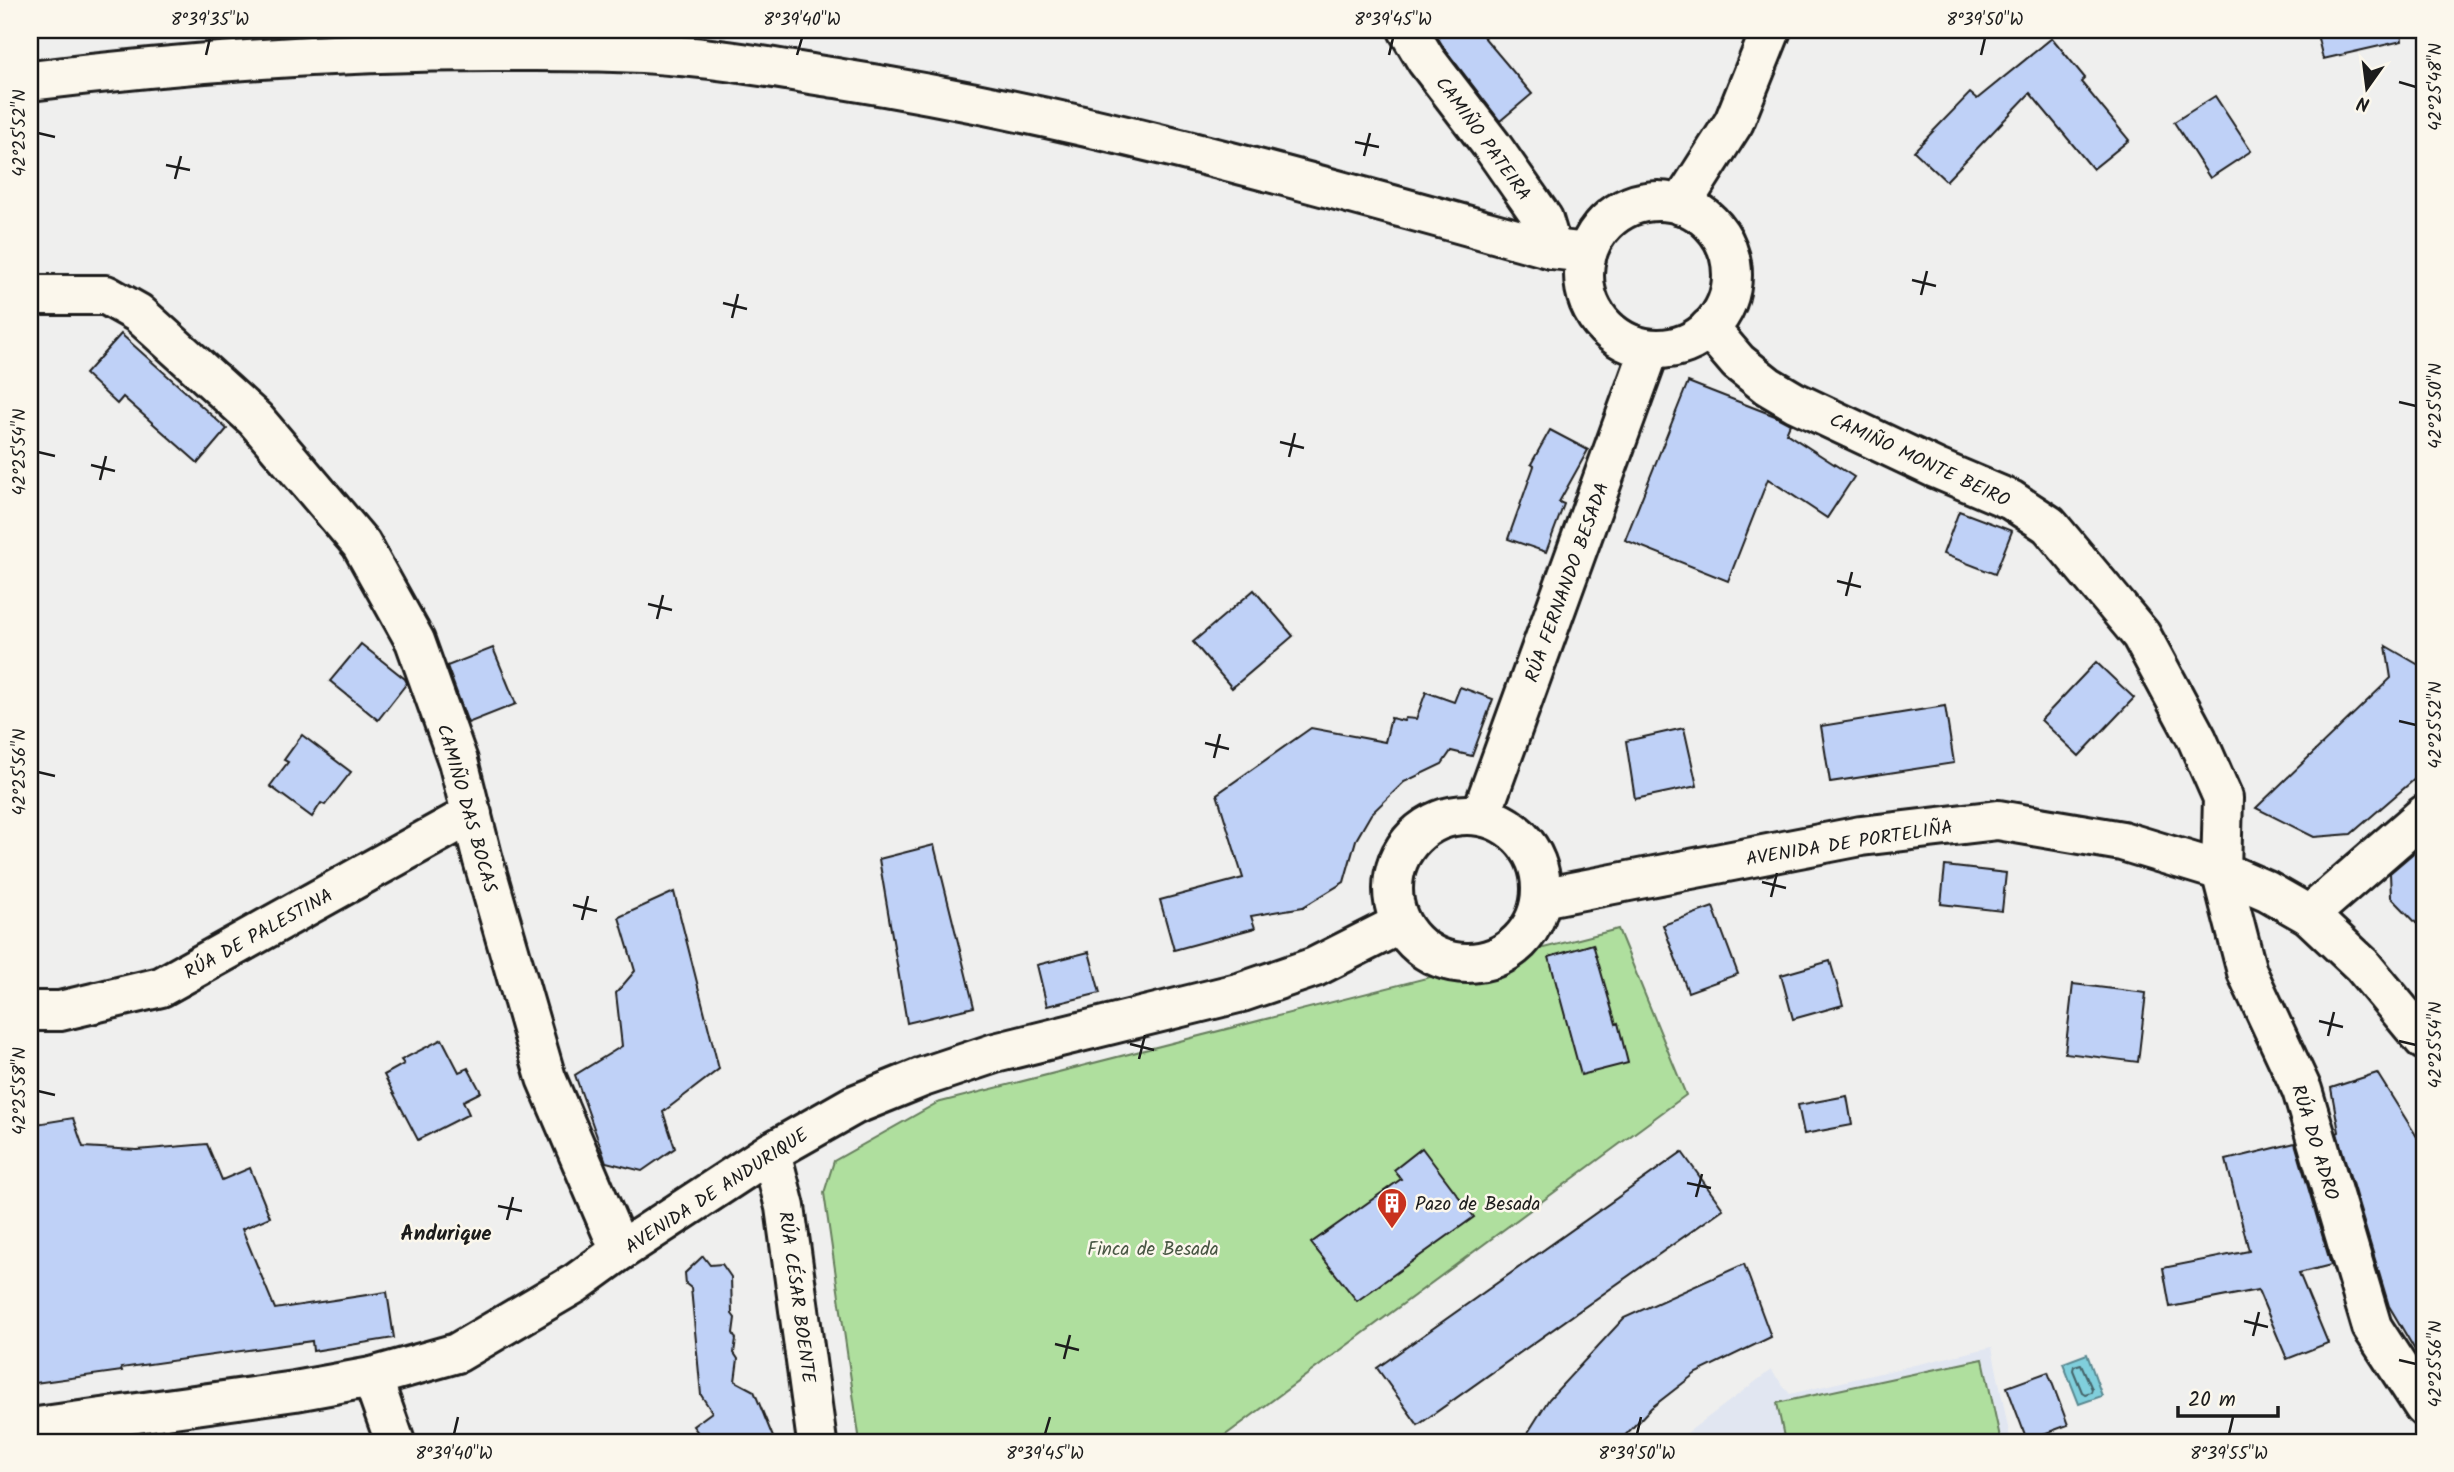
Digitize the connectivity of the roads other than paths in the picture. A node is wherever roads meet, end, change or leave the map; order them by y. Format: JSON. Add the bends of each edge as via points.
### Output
{"nodes":[{"id":1,"x":1408,"y":30,"type":"edge"},
{"id":2,"x":1771,"y":30,"type":"edge"},
{"id":3,"x":1798,"y":30,"type":"edge"},
{"id":4,"x":1755,"y":67,"type":"junction"},
{"id":5,"x":30,"y":81,"type":"edge"},
{"id":6,"x":1681,"y":205,"type":"junction"},
{"id":7,"x":1569,"y":251,"type":"junction"},
{"id":8,"x":30,"y":295,"type":"edge"},
{"id":9,"x":1709,"y":328,"type":"junction"},
{"id":10,"x":1650,"y":349,"type":"junction"},
{"id":11,"x":471,"y":814,"type":"junction"},
{"id":12,"x":1481,"y":815,"type":"junction"},
{"id":13,"x":2424,"y":815,"type":"edge"},
{"id":14,"x":2221,"y":871,"type":"junction"},
{"id":15,"x":1541,"y":898,"type":"junction"},
{"id":16,"x":2309,"y":915,"type":"junction"},
{"id":17,"x":1401,"y":923,"type":"junction"},
{"id":18,"x":30,"y":1011,"type":"edge"},
{"id":19,"x":2419,"y":1022,"type":"edge"},
{"id":20,"x":771,"y":1152,"type":"junction"},
{"id":21,"x":620,"y":1251,"type":"junction"},
{"id":22,"x":372,"y":1377,"type":"junction"},
{"id":23,"x":2424,"y":1406,"type":"edge"},
{"id":24,"x":36,"y":1432,"type":"edge"},
{"id":25,"x":395,"y":1442,"type":"edge"},
{"id":26,"x":817,"y":1442,"type":"edge"}],
"edges":[{"from":1,"to":7,"type":"main road","name":"CAMIÑO PATEIRA"},
{"from":2,"to":4,"type":"main road"},
{"from":3,"to":4,"type":"main road"},
{"from":4,"to":6,"type":"main road","via":[[1734,122]]},
{"from":5,"to":7,"type":"main road","via":[[202,62],[418,51],[564,50],[682,56],[889,86],[1052,118]]},
{"from":6,"to":7,"type":"main road","via":[[1635,204]]},
{"from":6,"to":9,"type":"main road","via":[[1704,217],[1721,235],[1731,259],[1732,284],[1724,308]]},
{"from":7,"to":10,"type":"main road","via":[[1584,275],[1596,316],[1611,332]]},
{"from":8,"to":11,"type":"main road","name":"CAMIÑO DAS BOCAS","via":[[106,295],[138,313],[255,419],[361,544],[415,642],[458,761]]},
{"from":9,"to":10,"type":"main road","via":[[1688,343]]},
{"from":9,"to":14,"type":"main road","name":"CAMIÑO MONTE BEIRO","via":[[1738,362],[1795,402],[2011,500],[2049,525],[2141,635],[2197,739],[2223,797]]},
{"from":10,"to":12,"type":"main road","name":"RÚA FERNANDO BESADA"},
{"from":11,"to":18,"type":"main road","name":"RÚA DE PALESTINA","via":[[161,986],[60,1012]]},
{"from":11,"to":21,"type":"main road","name":"CAMIÑO DAS BOCAS","via":[[546,1078]]},
{"from":12,"to":15,"type":"main road","via":[[1502,822],[1534,854]]},
{"from":12,"to":17,"type":"main road","via":[[1434,821],[1414,835],[1400,854],[1392,877],[1392,901]]},
{"from":13,"to":16,"type":"main road"},
{"from":14,"to":15,"type":"main road","name":"AVENIDA DE PORTELIÑA","via":[[2122,841],[1998,820],[1861,836]]},
{"from":14,"to":16,"type":"main road","name":"AVENIDA DE PORTELIÑA"},
{"from":14,"to":23,"type":"main road","name":"RÚA DO ADRO","via":[[2247,972],[2302,1090],[2372,1327]]},
{"from":15,"to":17,"type":"main road","via":[[1534,922],[1519,942],[1499,956],[1475,964],[1432,955],[1414,942]]},
{"from":16,"to":19,"type":"main road","name":"AVENIDA DE PORTELIÑA"},
{"from":17,"to":20,"type":"main road","name":"AVENIDA DE ANDURIQUE","via":[[1315,967],[1242,992],[995,1054],[923,1077],[854,1105]]},
{"from":20,"to":21,"type":"main road","name":"AVENIDA DE ANDURIQUE"},
{"from":20,"to":26,"type":"main road","name":"RÚA CÉSAR BOENTE","via":[[785,1207]]},
{"from":21,"to":22,"type":"main road","name":"AVENIDA DE ANDURIQUE","via":[[576,1283],[457,1353]]},
{"from":22,"to":24,"type":"main road","name":"AVENIDA DE ANDURIQUE"},
{"from":22,"to":25,"type":"main road"}]}
